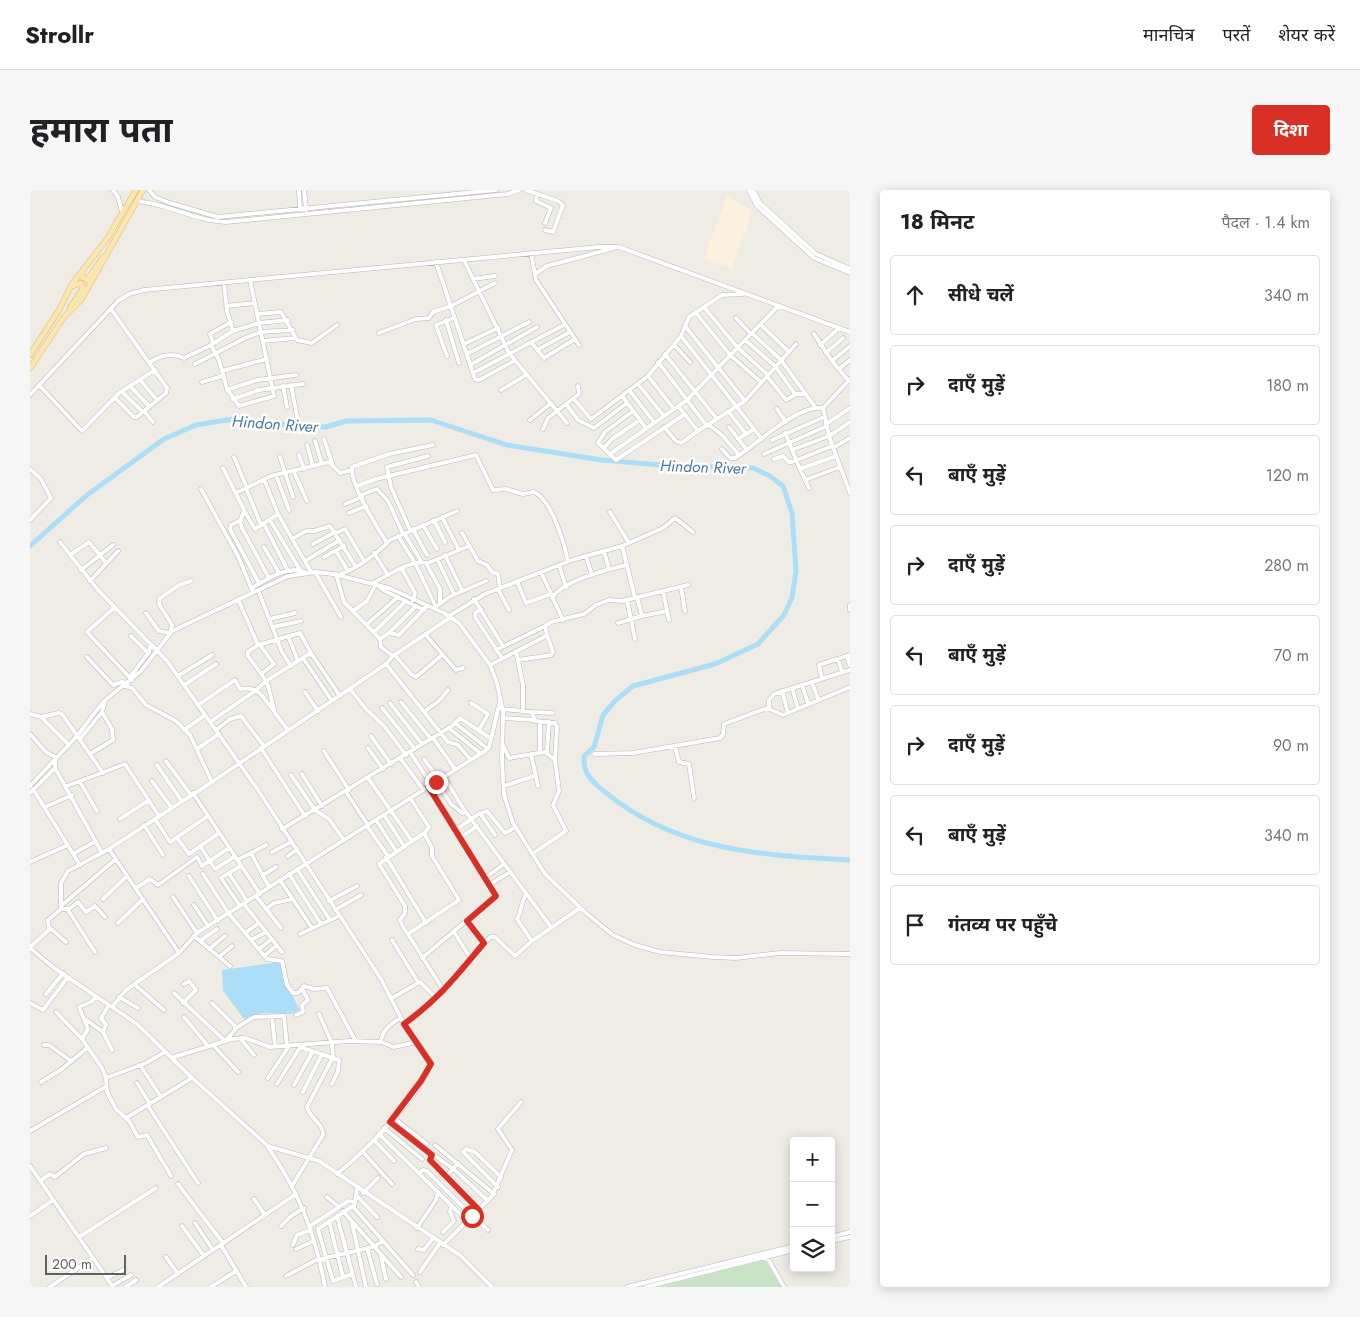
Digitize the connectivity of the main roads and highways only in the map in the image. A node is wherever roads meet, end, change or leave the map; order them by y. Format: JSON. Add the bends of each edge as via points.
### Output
{"nodes":[{"id":1,"x":136,"y":190,"type":"edge"},
{"id":2,"x":143,"y":190,"type":"edge"},
{"id":3,"x":101,"y":247,"type":"junction"},
{"id":4,"x":109,"y":248,"type":"junction"},
{"id":5,"x":59,"y":310,"type":"junction"},
{"id":6,"x":64,"y":317,"type":"junction"},
{"id":7,"x":30,"y":355,"type":"edge"},
{"id":8,"x":30,"y":368,"type":"edge"}],
"edges":[{"from":1,"to":3,"type":"main road"},
{"from":2,"to":4,"type":"main road"},
{"from":3,"to":4,"type":"main road","via":[[81,274],[83,279],[89,278]]},
{"from":3,"to":5,"type":"main road","via":[[76,278]]},
{"from":4,"to":6,"type":"main road","via":[[81,300]]},
{"from":5,"to":6,"type":"main road","via":[[75,284],[81,283],[82,290]]},
{"from":5,"to":7,"type":"main road"},
{"from":6,"to":8,"type":"main road"}]}
